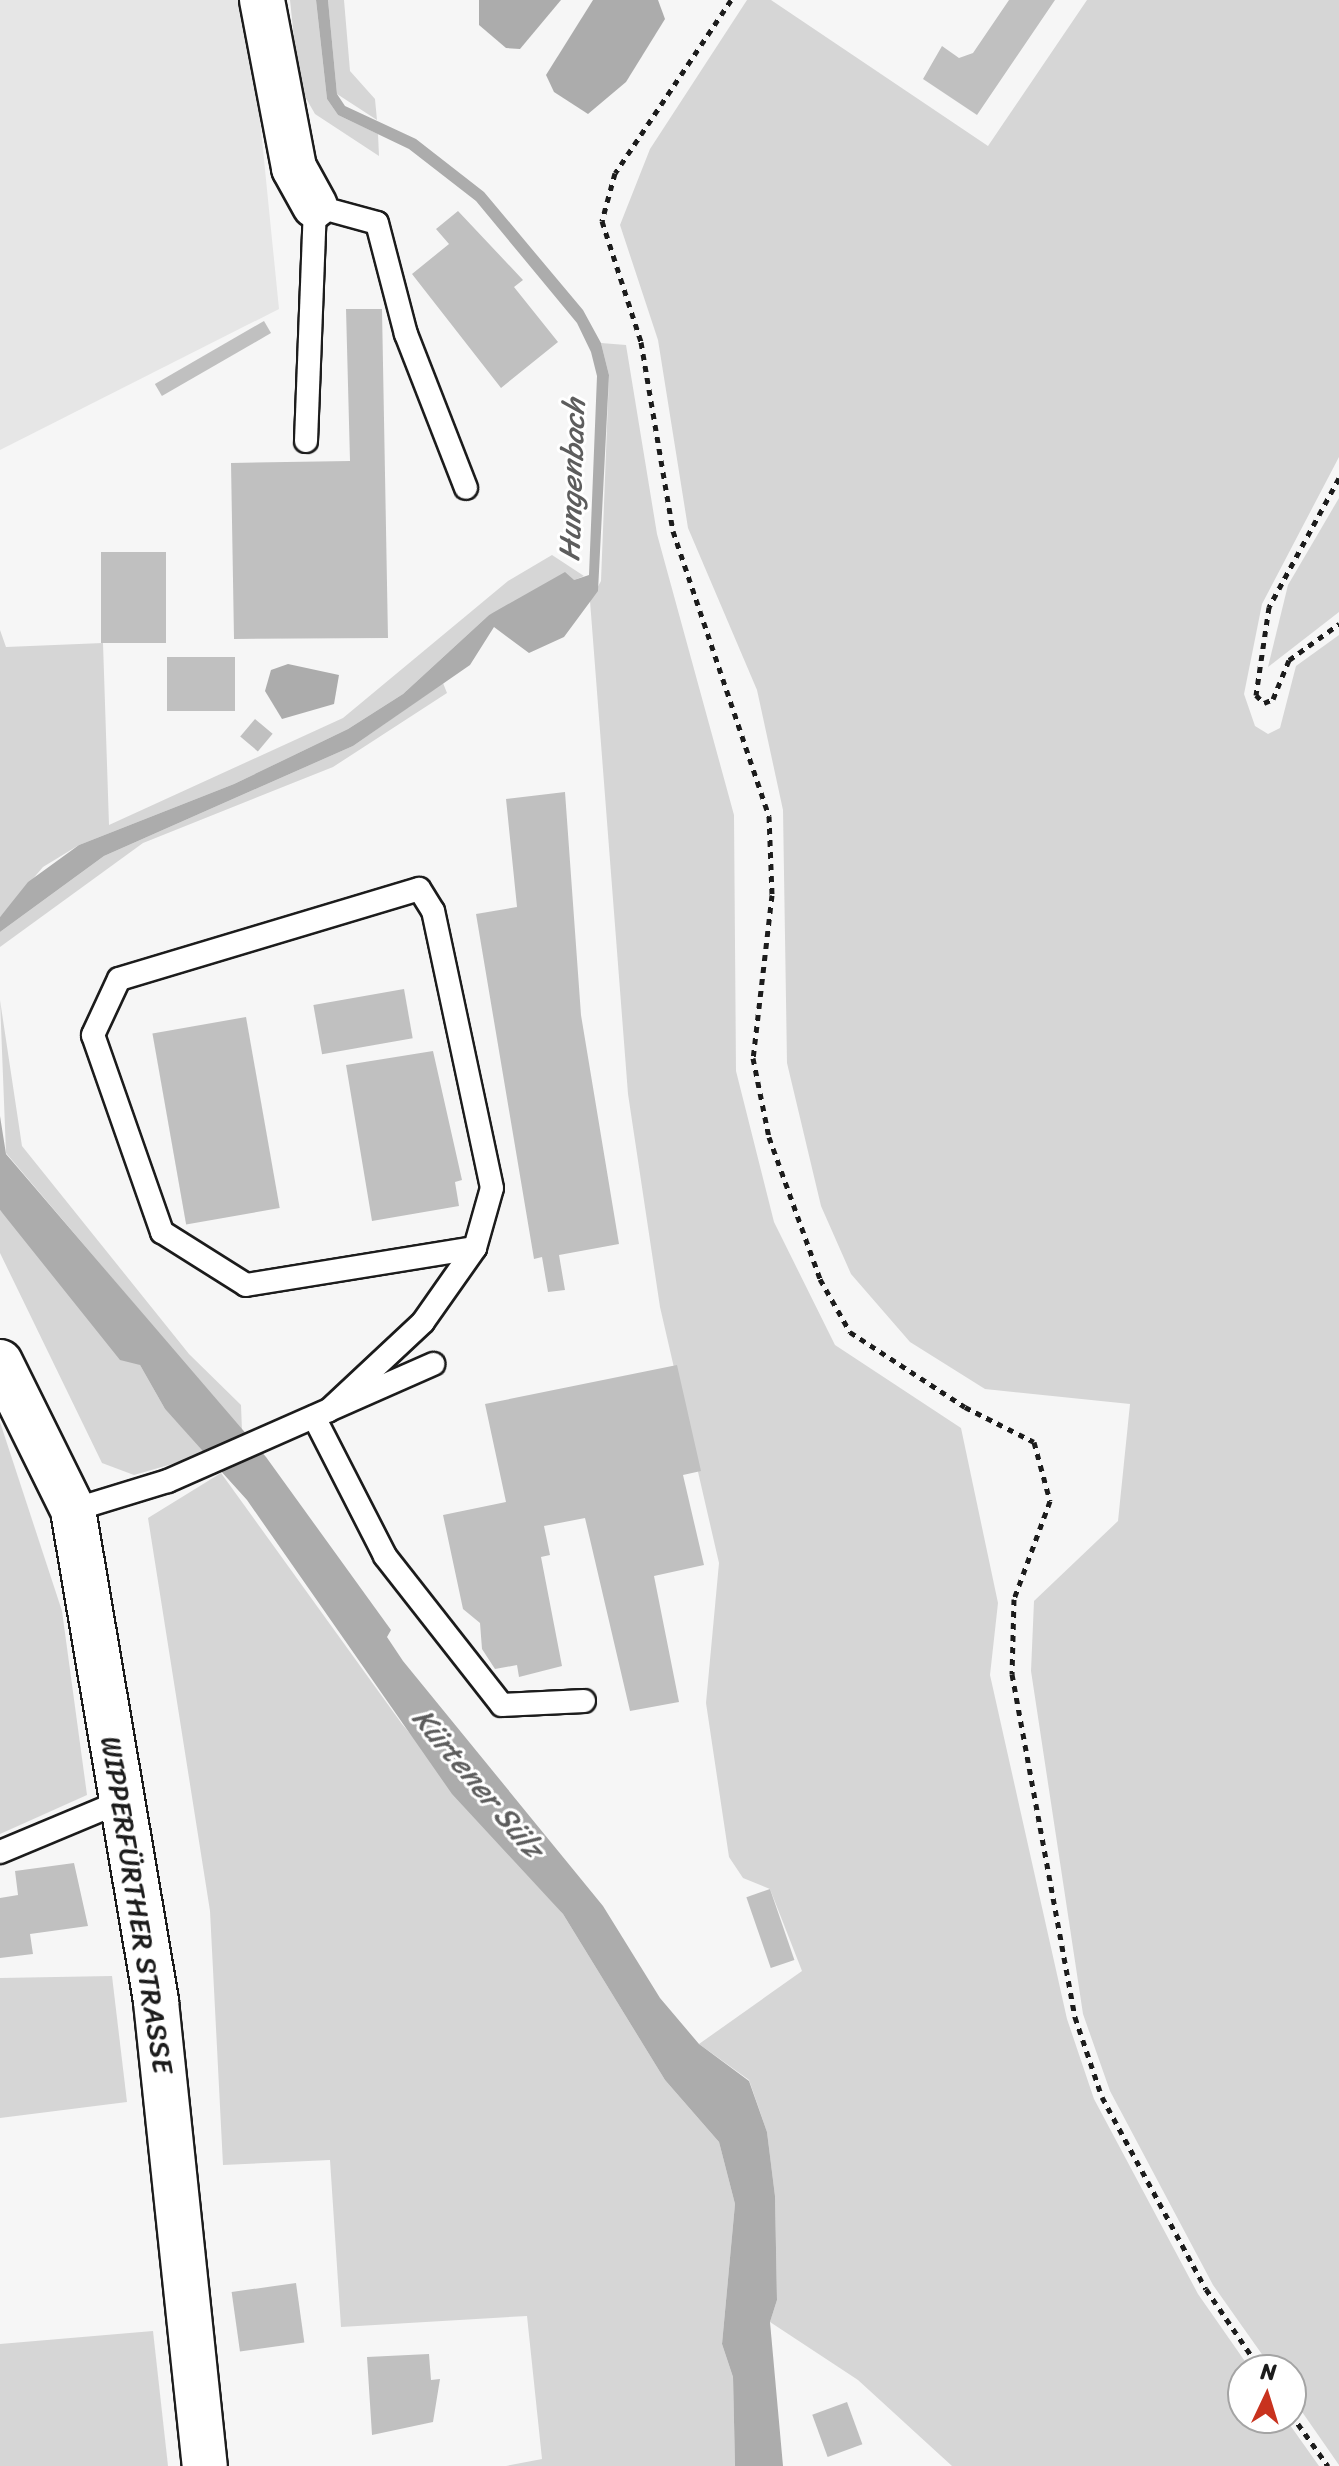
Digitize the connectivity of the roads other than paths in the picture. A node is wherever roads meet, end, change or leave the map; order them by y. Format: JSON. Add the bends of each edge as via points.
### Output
{"nodes":[{"id":1,"x":262,"y":0,"type":"edge"},
{"id":2,"x":315,"y":206,"type":"junction"},
{"id":3,"x":306,"y":441,"type":"dead end"},
{"id":4,"x":466,"y":488,"type":"dead end"},
{"id":5,"x":475,"y":1248,"type":"junction"},
{"id":6,"x":0,"y":1362,"type":"edge"},
{"id":7,"x":433,"y":1364,"type":"dead end"},
{"id":8,"x":321,"y":1414,"type":"junction"},
{"id":9,"x":73,"y":1510,"type":"junction"},
{"id":10,"x":584,"y":1701,"type":"dead end"},
{"id":11,"x":122,"y":1801,"type":"junction"},
{"id":12,"x":0,"y":1852,"type":"edge"},
{"id":13,"x":205,"y":2466,"type":"edge"}],
"edges":[{"from":1,"to":2,"type":"main road","via":[[267,58],[294,168]]},
{"from":2,"to":3,"type":"lane"},
{"from":2,"to":4,"type":"lane","via":[[377,223],[406,334]]},
{"from":5,"to":5,"type":"lane","via":[[492,1188],[433,911],[419,889],[119,979],[93,1035],[162,1232],[246,1285]]},
{"from":5,"to":8,"type":"lane","via":[[423,1322]]},
{"from":6,"to":9,"type":"main road","name":"WIPPERFÜRTHER STRASSE"},
{"from":7,"to":8,"type":"lane"},
{"from":8,"to":9,"type":"lane","via":[[168,1481]]},
{"from":8,"to":10,"type":"lane","via":[[385,1556],[502,1705]]},
{"from":9,"to":11,"type":"main road","name":"WIPPERFÜRTHER STRASSE"},
{"from":11,"to":12,"type":"lane"},
{"from":11,"to":13,"type":"main road","name":"WIPPERFÜRTHER STRASSE","via":[[156,2002]]}]}
